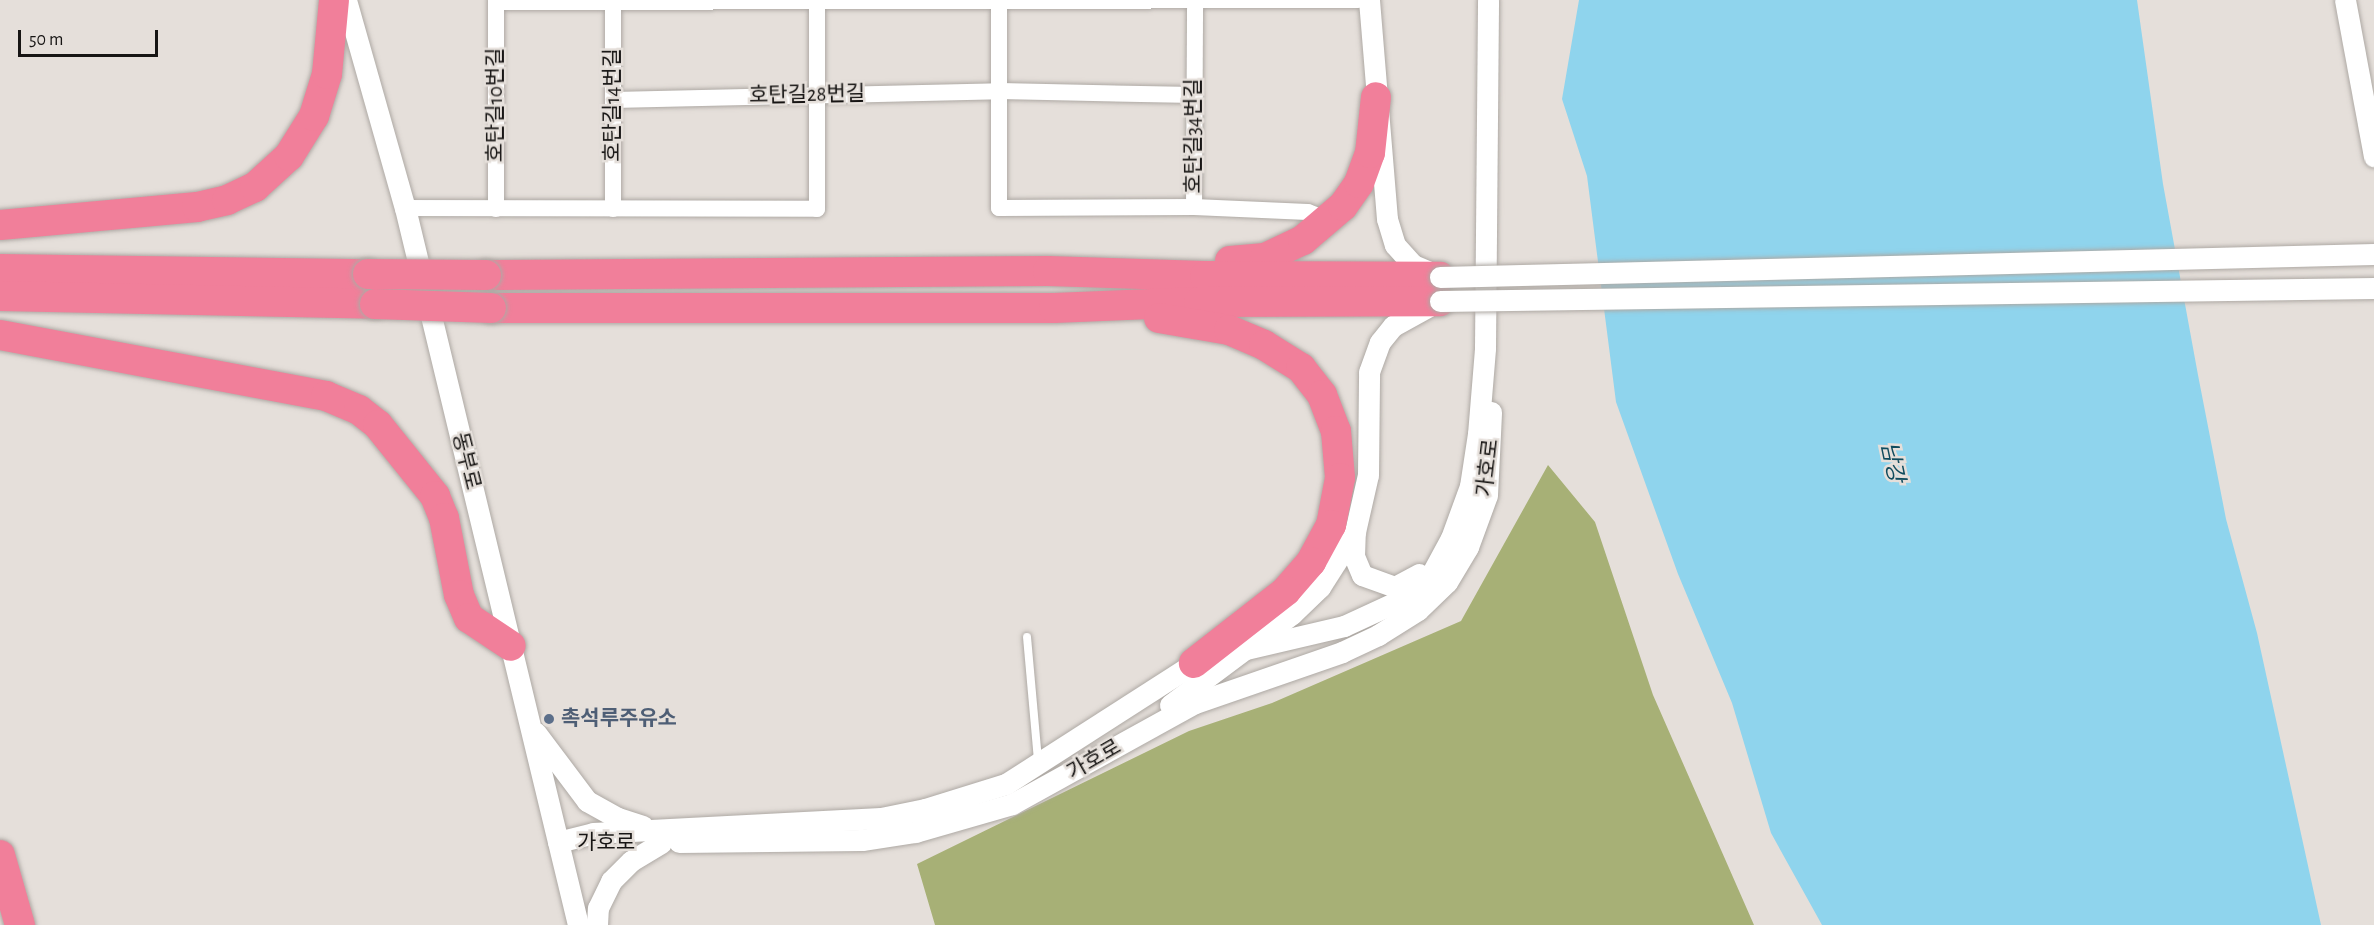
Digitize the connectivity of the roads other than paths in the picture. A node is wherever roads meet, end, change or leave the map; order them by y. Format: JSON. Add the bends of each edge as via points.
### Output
{"nodes":[{"id":1,"x":334,"y":0,"type":"edge"},
{"id":2,"x":346,"y":0,"type":"edge"},
{"id":3,"x":1195,"y":0,"type":"edge"},
{"id":4,"x":1358,"y":0,"type":"edge"},
{"id":5,"x":1369,"y":0,"type":"edge"},
{"id":6,"x":1488,"y":0,"type":"edge"},
{"id":7,"x":2345,"y":0,"type":"edge"},
{"id":8,"x":496,"y":1,"type":"edge"},
{"id":9,"x":614,"y":1,"type":"edge"},
{"id":10,"x":817,"y":1,"type":"edge"},
{"id":11,"x":999,"y":1,"type":"edge"},
{"id":12,"x":2374,"y":83,"type":"edge"},
{"id":13,"x":1000,"y":91,"type":"junction"},
{"id":14,"x":818,"y":94,"type":"junction"},
{"id":15,"x":1195,"y":95,"type":"junction"},
{"id":16,"x":1376,"y":97,"type":"junction"},
{"id":17,"x":613,"y":100,"type":"junction"},
{"id":18,"x":2367,"y":122,"type":"junction"},
{"id":19,"x":2374,"y":156,"type":"edge"},
{"id":20,"x":1194,"y":207,"type":"junction"},
{"id":21,"x":405,"y":208,"type":"junction"},
{"id":22,"x":496,"y":209,"type":"junction"},
{"id":23,"x":614,"y":209,"type":"junction"},
{"id":24,"x":1329,"y":220,"type":"junction"},
{"id":25,"x":0,"y":225,"type":"edge"},
{"id":26,"x":2374,"y":254,"type":"edge"},
{"id":27,"x":0,"y":269,"type":"edge"},
{"id":28,"x":1048,"y":271,"type":"junction"},
{"id":29,"x":2374,"y":288,"type":"edge"},
{"id":30,"x":1440,"y":289,"type":"junction"},
{"id":31,"x":0,"y":296,"type":"edge"},
{"id":32,"x":1054,"y":308,"type":"junction"},
{"id":33,"x":0,"y":336,"type":"edge"},
{"id":34,"x":1485,"y":348,"type":"junction"},
{"id":35,"x":1355,"y":532,"type":"junction"},
{"id":36,"x":1451,"y":538,"type":"junction"},
{"id":37,"x":1027,"y":637,"type":"dead end"},
{"id":38,"x":511,"y":646,"type":"junction"},
{"id":39,"x":1244,"y":648,"type":"junction"},
{"id":40,"x":1194,"y":663,"type":"junction"},
{"id":41,"x":530,"y":725,"type":"junction"},
{"id":42,"x":1110,"y":750,"type":"junction"},
{"id":43,"x":1039,"y":764,"type":"junction"},
{"id":44,"x":1056,"y":782,"type":"junction"},
{"id":45,"x":658,"y":836,"type":"junction"},
{"id":46,"x":558,"y":842,"type":"junction"},
{"id":47,"x":0,"y":855,"type":"edge"},
{"id":48,"x":20,"y":925,"type":"edge"},
{"id":49,"x":578,"y":925,"type":"edge"},
{"id":50,"x":597,"y":925,"type":"edge"}],
"edges":[{"from":1,"to":25,"type":"highway","via":[[327,74],[314,116],[289,156],[255,187],[227,200],[197,207]]},
{"from":2,"to":21,"type":"street","name":"동부로"},
{"from":3,"to":4,"type":"street"},
{"from":3,"to":11,"type":"street"},
{"from":3,"to":15,"type":"street","name":"호탄길34번길"},
{"from":5,"to":16,"type":"street"},
{"from":6,"to":34,"type":"street","name":"가호로"},
{"from":7,"to":18,"type":"street"},
{"from":8,"to":9,"type":"street"},
{"from":8,"to":22,"type":"street","name":"호탄길10번길"},
{"from":9,"to":10,"type":"street"},
{"from":9,"to":17,"type":"street","name":"호탄길14번길"},
{"from":10,"to":11,"type":"street"},
{"from":10,"to":14,"type":"street"},
{"from":11,"to":13,"type":"street"},
{"from":12,"to":18,"type":"street"},
{"from":13,"to":14,"type":"street","name":"호탄길28번길"},
{"from":13,"to":15,"type":"street","name":"호탄길28번길"},
{"from":13,"to":20,"type":"street","via":[[999,208]]},
{"from":14,"to":17,"type":"street","name":"호탄길28번길"},
{"from":14,"to":23,"type":"street","via":[[817,209]]},
{"from":15,"to":20,"type":"street","name":"호탄길34번길"},
{"from":16,"to":24,"type":"highway","via":[[1370,153],[1359,183]]},
{"from":16,"to":30,"type":"street","via":[[1387,219],[1395,245]]},
{"from":17,"to":23,"type":"street","name":"호탄길14번길"},
{"from":18,"to":19,"type":"street"},
{"from":20,"to":24,"type":"street","name":"호탄길34번길","via":[[1308,212]]},
{"from":21,"to":22,"type":"street"},
{"from":21,"to":38,"type":"street","name":"동부로"},
{"from":22,"to":23,"type":"street"},
{"from":24,"to":28,"type":"highway","via":[[1303,240],[1265,258]]},
{"from":26,"to":30,"type":"street","bridge":true},
{"from":27,"to":28,"type":"highway","bridge":true,"via":[[486,275]]},
{"from":28,"to":30,"type":"highway"},
{"from":29,"to":30,"type":"street","bridge":true},
{"from":30,"to":32,"type":"highway"},
{"from":30,"to":35,"type":"street","via":[[1393,326],[1380,342],[1369,372],[1368,475]]},
{"from":31,"to":32,"type":"highway","bridge":true,"via":[[491,308]]},
{"from":32,"to":40,"type":"highway","via":[[1188,321],[1229,330],[1264,345],[1300,368],[1322,394],[1336,431],[1340,478],[1332,525],[1311,562],[1286,591]]},
{"from":33,"to":38,"type":"highway","via":[[326,396],[359,410],[378,425],[435,496],[444,518],[459,595],[469,618]]},
{"from":34,"to":36,"type":"street","name":"가호로","via":[[1470,486]]},
{"from":34,"to":42,"type":"street","name":"가호로","via":[[1493,426],[1487,495],[1468,547],[1447,582],[1418,610],[1378,635],[1342,652],[1195,703]]},
{"from":35,"to":36,"type":"street","via":[[1354,556],[1362,575],[1395,587],[1413,580]]},
{"from":35,"to":39,"type":"street","via":[[1320,587],[1292,614]]},
{"from":36,"to":39,"type":"street","name":"가호로","via":[[1431,575],[1411,595],[1384,610],[1344,626]]},
{"from":37,"to":43,"type":"lane"},
{"from":38,"to":41,"type":"street","name":"동부로"},
{"from":39,"to":40,"type":"street","name":"가호로"},
{"from":39,"to":42,"type":"street"},
{"from":40,"to":43,"type":"street","name":"가호로"},
{"from":41,"to":45,"type":"street","via":[[587,801]]},
{"from":41,"to":46,"type":"street","name":"동부로"},
{"from":42,"to":44,"type":"street","name":"가호로"},
{"from":43,"to":44,"type":"lane"},
{"from":43,"to":45,"type":"street","name":"가호로","via":[[1006,784],[881,818]]},
{"from":44,"to":45,"type":"street","name":"가호로","via":[[1012,804],[915,832],[862,840]]},
{"from":45,"to":46,"type":"street","name":"가호로","via":[[593,833]]},
{"from":45,"to":50,"type":"street","via":[[611,881],[598,908]]},
{"from":46,"to":49,"type":"street","name":"동부로"},
{"from":47,"to":48,"type":"highway"}]}
